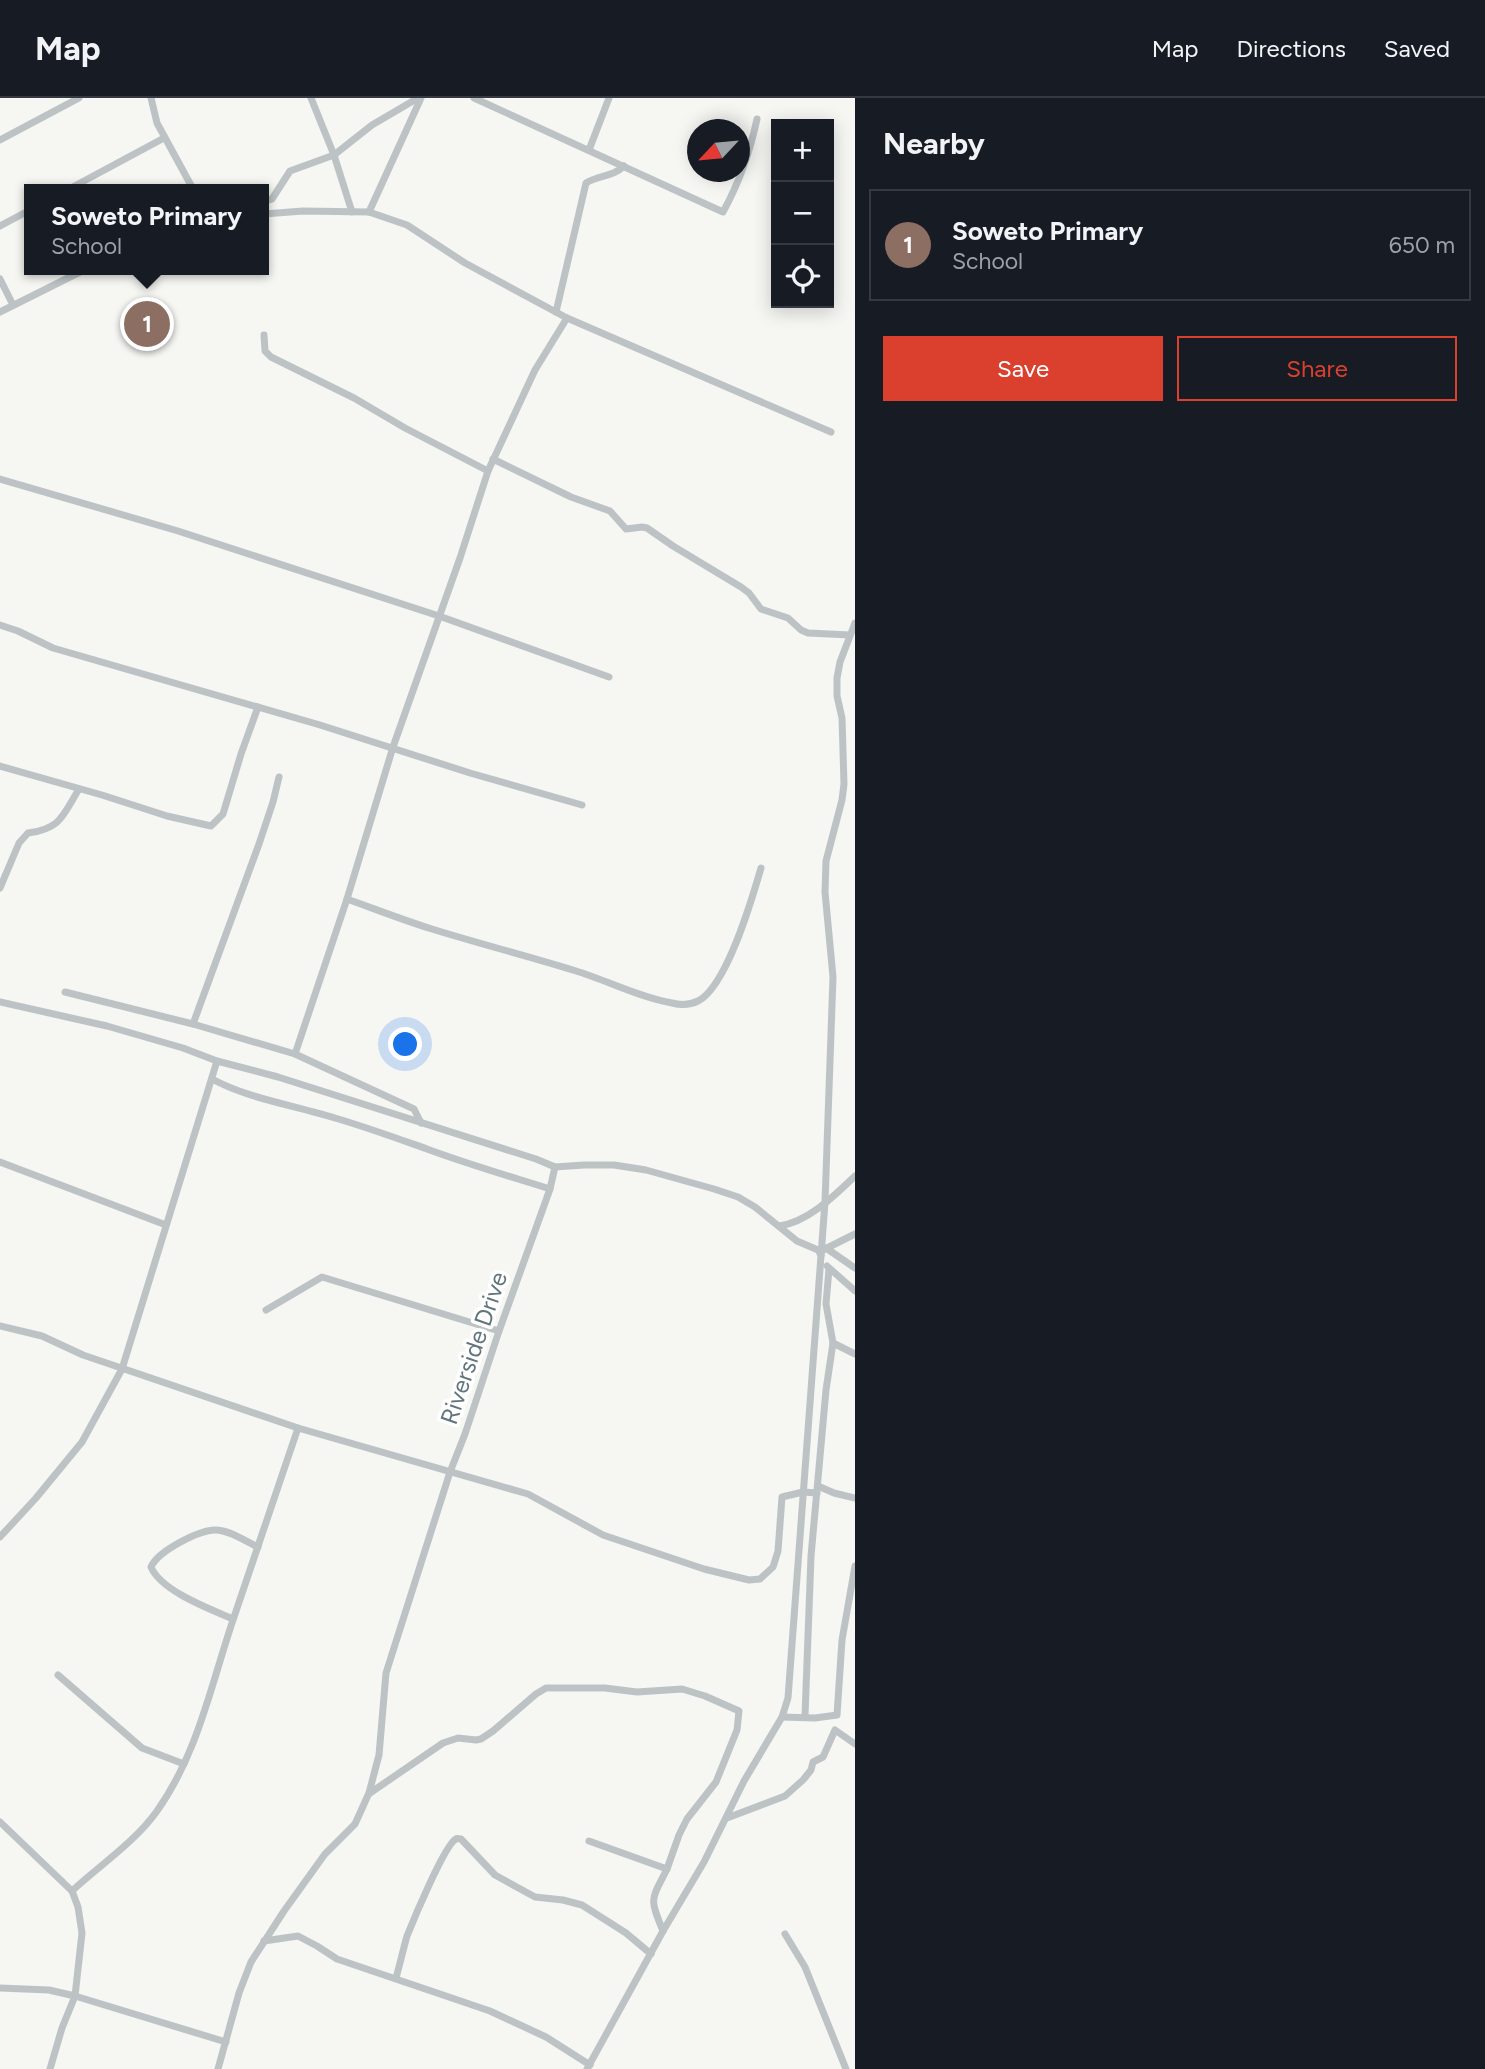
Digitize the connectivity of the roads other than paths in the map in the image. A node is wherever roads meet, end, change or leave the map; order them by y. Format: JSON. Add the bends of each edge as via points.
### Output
{"nodes":[{"id":1,"x":79,"y":98,"type":"edge"},
{"id":2,"x":150,"y":98,"type":"edge"},
{"id":3,"x":311,"y":98,"type":"edge"},
{"id":4,"x":420,"y":98,"type":"edge"},
{"id":5,"x":474,"y":98,"type":"edge"},
{"id":6,"x":609,"y":98,"type":"edge"},
{"id":7,"x":757,"y":119,"type":"dead end"},
{"id":8,"x":164,"y":138,"type":"junction"},
{"id":9,"x":0,"y":140,"type":"edge"},
{"id":10,"x":589,"y":150,"type":"junction"},
{"id":11,"x":334,"y":155,"type":"junction"},
{"id":12,"x":624,"y":166,"type":"junction"},
{"id":13,"x":78,"y":184,"type":"edge"},
{"id":14,"x":190,"y":184,"type":"edge"},
{"id":15,"x":269,"y":200,"type":"edge"},
{"id":16,"x":352,"y":212,"type":"junction"},
{"id":17,"x":369,"y":212,"type":"junction"},
{"id":18,"x":24,"y":213,"type":"edge"},
{"id":19,"x":269,"y":214,"type":"edge"},
{"id":20,"x":0,"y":226,"type":"edge"},
{"id":21,"x":74,"y":275,"type":"edge"},
{"id":22,"x":0,"y":279,"type":"edge"},
{"id":23,"x":13,"y":305,"type":"junction"},
{"id":24,"x":0,"y":312,"type":"edge"},
{"id":25,"x":556,"y":312,"type":"junction"},
{"id":26,"x":567,"y":318,"type":"junction"},
{"id":27,"x":264,"y":335,"type":"dead end"},
{"id":28,"x":831,"y":432,"type":"dead end"},
{"id":29,"x":494,"y":459,"type":"junction"},
{"id":30,"x":488,"y":471,"type":"junction"},
{"id":31,"x":0,"y":479,"type":"edge"},
{"id":32,"x":439,"y":616,"type":"junction"},
{"id":33,"x":855,"y":623,"type":"edge"},
{"id":34,"x":0,"y":625,"type":"edge"},
{"id":35,"x":850,"y":635,"type":"junction"},
{"id":36,"x":609,"y":677,"type":"dead end"},
{"id":37,"x":258,"y":706,"type":"junction"},
{"id":38,"x":393,"y":747,"type":"junction"},
{"id":39,"x":0,"y":766,"type":"edge"},
{"id":40,"x":279,"y":777,"type":"dead end"},
{"id":41,"x":79,"y":789,"type":"junction"},
{"id":42,"x":582,"y":804,"type":"dead end"},
{"id":43,"x":761,"y":868,"type":"dead end"},
{"id":44,"x":0,"y":888,"type":"edge"},
{"id":45,"x":346,"y":898,"type":"junction"},
{"id":46,"x":65,"y":992,"type":"dead end"},
{"id":47,"x":0,"y":1002,"type":"edge"},
{"id":48,"x":193,"y":1024,"type":"junction"},
{"id":49,"x":295,"y":1054,"type":"junction"},
{"id":50,"x":218,"y":1061,"type":"junction"},
{"id":51,"x":212,"y":1079,"type":"junction"},
{"id":52,"x":421,"y":1123,"type":"junction"},
{"id":53,"x":0,"y":1162,"type":"edge"},
{"id":54,"x":555,"y":1167,"type":"junction"},
{"id":55,"x":855,"y":1177,"type":"edge"},
{"id":56,"x":550,"y":1189,"type":"junction"},
{"id":57,"x":825,"y":1202,"type":"junction"},
{"id":58,"x":166,"y":1225,"type":"junction"},
{"id":59,"x":779,"y":1226,"type":"junction"},
{"id":60,"x":855,"y":1234,"type":"edge"},
{"id":61,"x":822,"y":1251,"type":"junction"},
{"id":62,"x":855,"y":1268,"type":"edge"},
{"id":63,"x":829,"y":1269,"type":"junction"},
{"id":64,"x":855,"y":1291,"type":"edge"},
{"id":65,"x":266,"y":1310,"type":"dead end"},
{"id":66,"x":0,"y":1326,"type":"edge"},
{"id":67,"x":499,"y":1331,"type":"junction"},
{"id":68,"x":833,"y":1343,"type":"junction"},
{"id":69,"x":855,"y":1354,"type":"edge"},
{"id":70,"x":122,"y":1369,"type":"junction"},
{"id":71,"x":298,"y":1428,"type":"junction"},
{"id":72,"x":450,"y":1472,"type":"junction"},
{"id":73,"x":817,"y":1490,"type":"junction"},
{"id":74,"x":803,"y":1492,"type":"junction"},
{"id":75,"x":855,"y":1497,"type":"edge"},
{"id":76,"x":0,"y":1537,"type":"edge"},
{"id":77,"x":258,"y":1547,"type":"junction"},
{"id":78,"x":855,"y":1566,"type":"edge"},
{"id":79,"x":233,"y":1619,"type":"junction"},
{"id":80,"x":58,"y":1675,"type":"dead end"},
{"id":81,"x":805,"y":1716,"type":"junction"},
{"id":82,"x":782,"y":1717,"type":"junction"},
{"id":83,"x":855,"y":1744,"type":"edge"},
{"id":84,"x":184,"y":1764,"type":"junction"},
{"id":85,"x":369,"y":1793,"type":"junction"},
{"id":86,"x":727,"y":1818,"type":"junction"},
{"id":87,"x":0,"y":1822,"type":"edge"},
{"id":88,"x":589,"y":1841,"type":"dead end"},
{"id":89,"x":667,"y":1869,"type":"junction"},
{"id":90,"x":72,"y":1891,"type":"junction"},
{"id":91,"x":663,"y":1931,"type":"junction"},
{"id":92,"x":785,"y":1934,"type":"dead end"},
{"id":93,"x":264,"y":1941,"type":"junction"},
{"id":94,"x":650,"y":1954,"type":"junction"},
{"id":95,"x":396,"y":1978,"type":"junction"},
{"id":96,"x":0,"y":1988,"type":"edge"},
{"id":97,"x":75,"y":1996,"type":"junction"},
{"id":98,"x":226,"y":2042,"type":"junction"},
{"id":99,"x":589,"y":2067,"type":"edge"},
{"id":100,"x":50,"y":2069,"type":"edge"},
{"id":101,"x":218,"y":2069,"type":"edge"},
{"id":102,"x":846,"y":2069,"type":"edge"}],
"edges":[{"from":1,"to":9,"type":"street"},
{"from":2,"to":8,"type":"street"},
{"from":3,"to":11,"type":"street"},
{"from":4,"to":11,"type":"street","via":[[372,125]]},
{"from":4,"to":17,"type":"street"},
{"from":5,"to":10,"type":"street"},
{"from":6,"to":10,"type":"street"},
{"from":7,"to":12,"type":"street","via":[[751,148],[723,212]]},
{"from":8,"to":13,"type":"street"},
{"from":8,"to":14,"type":"street"},
{"from":10,"to":12,"type":"street"},
{"from":11,"to":15,"type":"street","via":[[290,171]]},
{"from":11,"to":16,"type":"street"},
{"from":12,"to":25,"type":"street","via":[[586,183]]},
{"from":16,"to":17,"type":"street"},
{"from":16,"to":19,"type":"street"},
{"from":17,"to":25,"type":"street","via":[[407,225],[465,263]]},
{"from":18,"to":20,"type":"street"},
{"from":21,"to":23,"type":"street"},
{"from":22,"to":23,"type":"street"},
{"from":23,"to":24,"type":"street"},
{"from":25,"to":26,"type":"street"},
{"from":26,"to":28,"type":"street"},
{"from":26,"to":29,"type":"street","via":[[535,370]]},
{"from":27,"to":30,"type":"street","via":[[265,351],[271,357]]},
{"from":29,"to":30,"type":"street"},
{"from":29,"to":35,"type":"street","via":[[610,511],[626,529],[648,528],[741,587],[761,610],[788,618],[807,633]]},
{"from":30,"to":32,"type":"street"},
{"from":31,"to":32,"type":"street"},
{"from":32,"to":36,"type":"street"},
{"from":32,"to":38,"type":"street"},
{"from":33,"to":35,"type":"street"},
{"from":34,"to":37,"type":"street","via":[[53,648]]},
{"from":35,"to":57,"type":"street","via":[[837,678],[844,792],[826,861],[833,977]]},
{"from":37,"to":38,"type":"street"},
{"from":37,"to":41,"type":"street","via":[[223,814],[211,826]]},
{"from":38,"to":42,"type":"street"},
{"from":38,"to":45,"type":"street"},
{"from":39,"to":41,"type":"street"},
{"from":40,"to":48,"type":"street"},
{"from":41,"to":44,"type":"street","via":[[58,824],[28,833],[19,843]]},
{"from":43,"to":45,"type":"street","via":[[723,971],[712,989],[690,1004],[657,999]]},
{"from":45,"to":49,"type":"street"},
{"from":46,"to":48,"type":"street"},
{"from":47,"to":50,"type":"street","via":[[107,1027]]},
{"from":48,"to":49,"type":"street"},
{"from":49,"to":52,"type":"street","via":[[414,1109]]},
{"from":50,"to":51,"type":"street"},
{"from":50,"to":52,"type":"street"},
{"from":51,"to":56,"type":"street"},
{"from":51,"to":58,"type":"street"},
{"from":52,"to":54,"type":"street"},
{"from":53,"to":58,"type":"street"},
{"from":54,"to":56,"type":"street","name":"Riverside Drive"},
{"from":54,"to":59,"type":"street","via":[[614,1165],[646,1170],[738,1198]]},
{"from":55,"to":57,"type":"street"},
{"from":56,"to":67,"type":"street","name":"Riverside Drive"},
{"from":57,"to":59,"type":"street","via":[[798,1221]]},
{"from":57,"to":61,"type":"street"},
{"from":58,"to":70,"type":"street"},
{"from":59,"to":61,"type":"street","via":[[797,1241]]},
{"from":60,"to":61,"type":"street"},
{"from":61,"to":62,"type":"street"},
{"from":61,"to":63,"type":"street"},
{"from":61,"to":74,"type":"street"},
{"from":63,"to":64,"type":"street"},
{"from":63,"to":68,"type":"street","via":[[827,1304]]},
{"from":65,"to":67,"type":"street","via":[[323,1277]]},
{"from":66,"to":70,"type":"street","via":[[42,1336]]},
{"from":67,"to":72,"type":"street","name":"Riverside Drive"},
{"from":68,"to":69,"type":"street"},
{"from":68,"to":73,"type":"street"},
{"from":70,"to":71,"type":"street"},
{"from":70,"to":76,"type":"street","via":[[82,1442]]},
{"from":71,"to":72,"type":"street"},
{"from":71,"to":77,"type":"street"},
{"from":72,"to":74,"type":"street","via":[[528,1494],[603,1535],[749,1580],[760,1579],[773,1567],[781,1498]]},
{"from":72,"to":85,"type":"street","name":"Riverside Drive","via":[[386,1673],[379,1755]]},
{"from":73,"to":74,"type":"street"},
{"from":73,"to":75,"type":"street"},
{"from":73,"to":81,"type":"street"},
{"from":74,"to":82,"type":"street","via":[[790,1690]]},
{"from":77,"to":79,"type":"street"},
{"from":77,"to":79,"type":"street","via":[[215,1530],[172,1548],[154,1559],[151,1567],[181,1595]]},
{"from":78,"to":81,"type":"street","via":[[842,1640],[837,1715]]},
{"from":79,"to":84,"type":"street"},
{"from":80,"to":84,"type":"street","via":[[142,1748]]},
{"from":81,"to":82,"type":"street"},
{"from":82,"to":86,"type":"street"},
{"from":83,"to":86,"type":"street","via":[[835,1730],[822,1756],[785,1796]]},
{"from":84,"to":90,"type":"street","via":[[155,1814]]},
{"from":85,"to":89,"type":"street","via":[[443,1743],[481,1739],[546,1688],[682,1689],[739,1711],[737,1730],[716,1782],[687,1819]]},
{"from":85,"to":93,"type":"street","name":"Riverside Drive","via":[[355,1824],[325,1854]]},
{"from":86,"to":91,"type":"street"},
{"from":87,"to":90,"type":"street"},
{"from":88,"to":89,"type":"street"},
{"from":89,"to":91,"type":"street","via":[[653,1897]]},
{"from":90,"to":97,"type":"street","via":[[82,1933]]},
{"from":91,"to":94,"type":"street"},
{"from":92,"to":102,"type":"street","via":[[805,1967]]},
{"from":93,"to":95,"type":"street","via":[[298,1936],[337,1959]]},
{"from":93,"to":98,"type":"street","name":"Riverside Drive","via":[[239,1993]]},
{"from":94,"to":95,"type":"street","via":[[582,1905],[535,1897],[495,1875],[458,1838],[426,1891]]},
{"from":94,"to":99,"type":"street"},
{"from":95,"to":99,"type":"street","via":[[490,2011],[546,2037]]},
{"from":96,"to":97,"type":"street"},
{"from":97,"to":98,"type":"street"},
{"from":97,"to":100,"type":"street"},
{"from":98,"to":101,"type":"street","name":"Riverside Drive"}]}
